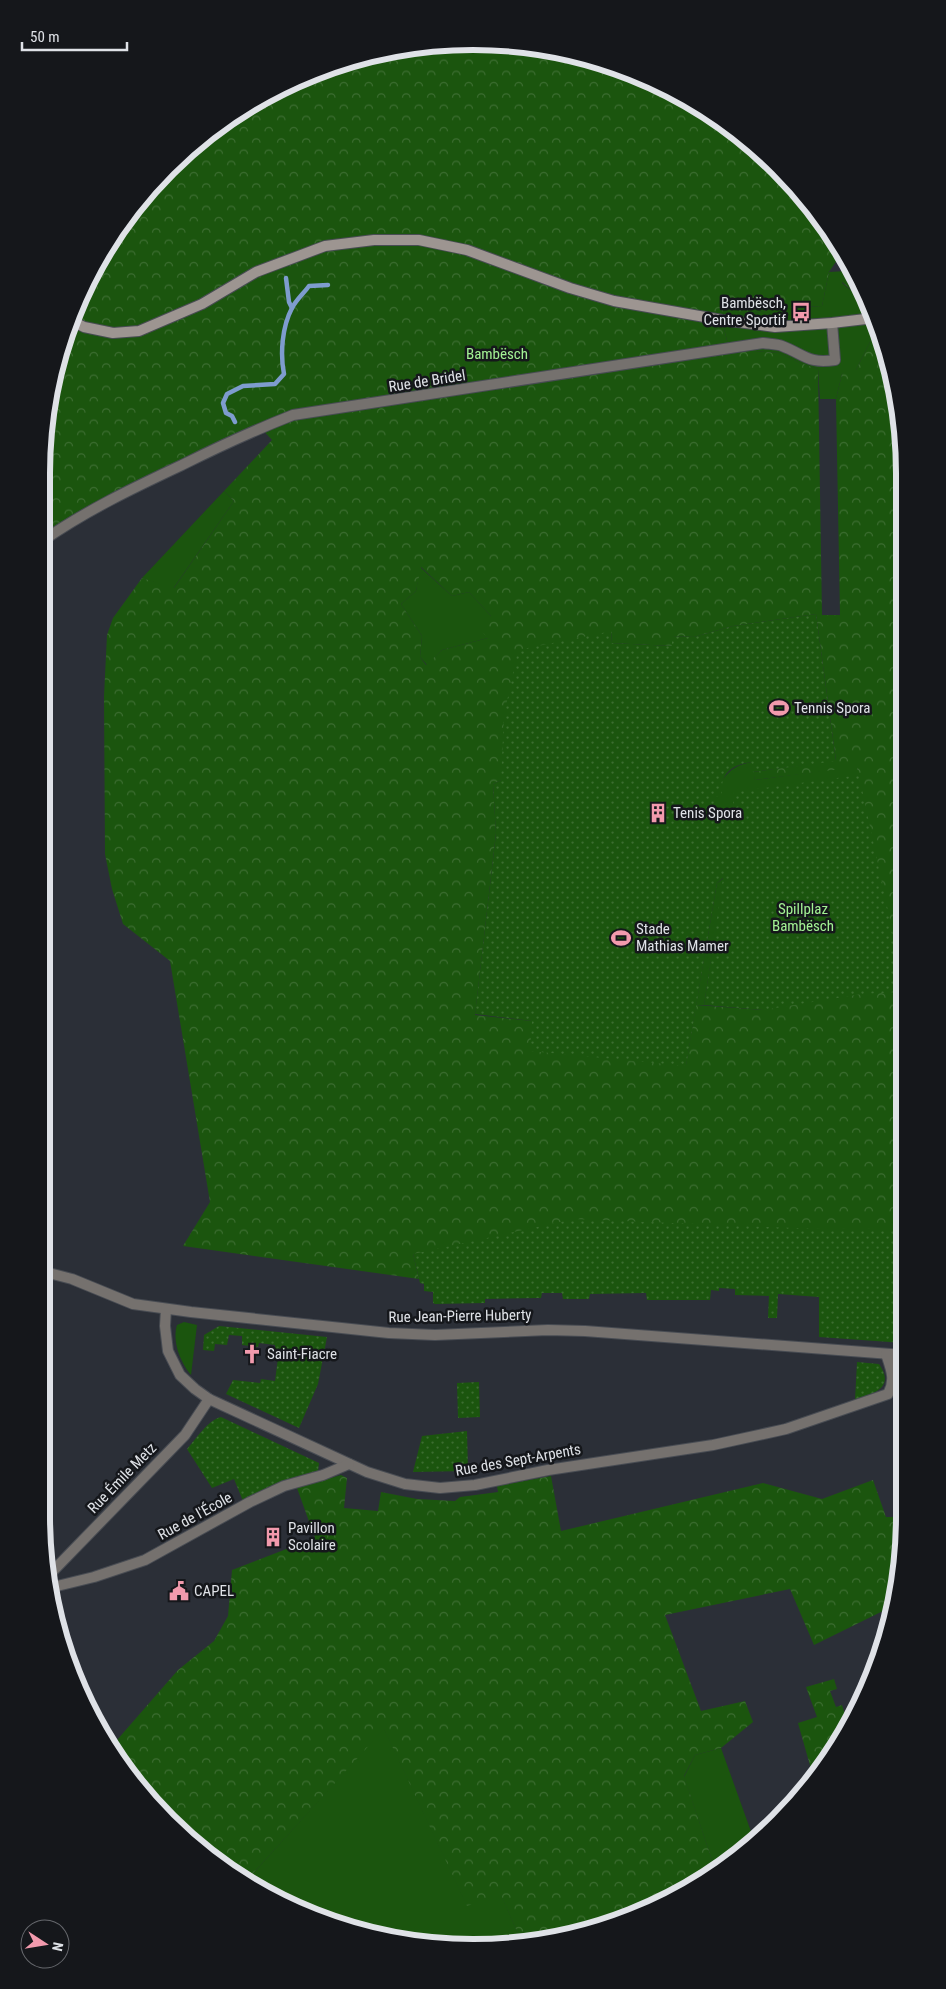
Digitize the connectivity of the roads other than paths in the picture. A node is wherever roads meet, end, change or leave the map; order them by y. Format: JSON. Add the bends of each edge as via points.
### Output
{"nodes":[{"id":1,"x":867,"y":319,"type":"edge"},
{"id":2,"x":832,"y":323,"type":"junction"},
{"id":3,"x":77,"y":324,"type":"edge"},
{"id":4,"x":50,"y":536,"type":"edge"},
{"id":5,"x":50,"y":1273,"type":"edge"},
{"id":6,"x":166,"y":1310,"type":"junction"},
{"id":7,"x":886,"y":1354,"type":"junction"},
{"id":8,"x":896,"y":1355,"type":"edge"},
{"id":9,"x":209,"y":1399,"type":"junction"},
{"id":10,"x":349,"y":1464,"type":"junction"},
{"id":11,"x":54,"y":1570,"type":"edge"},
{"id":12,"x":56,"y":1587,"type":"edge"}],
"edges":[{"from":1,"to":2,"type":"main road"},
{"from":2,"to":3,"type":"main road","via":[[775,327],[660,310],[570,288],[467,250],[419,240],[374,240],[325,246],[256,272],[202,304],[139,331],[113,333]]},
{"from":2,"to":4,"type":"street","name":"Rue de Bridel","via":[[834,360],[820,362],[781,345],[763,343],[293,415],[116,496]]},
{"from":5,"to":6,"type":"street","name":"Rue Jean-Pierre Huberty","via":[[133,1304]]},
{"from":6,"to":7,"type":"street","name":"Rue Jean-Pierre Huberty","via":[[389,1333],[585,1331]]},
{"from":6,"to":9,"type":"street","name":"Rue des Sept-Arpents","via":[[168,1351],[180,1375]]},
{"from":7,"to":8,"type":"street"},
{"from":7,"to":10,"type":"street","name":"Rue des Sept-Arpents","via":[[892,1375],[888,1394],[786,1430],[758,1436],[475,1485],[440,1488],[375,1476]]},
{"from":9,"to":10,"type":"street","name":"Rue des Sept-Arpents"},
{"from":9,"to":11,"type":"street","name":"Rue Émile Metz","via":[[185,1435]]},
{"from":10,"to":12,"type":"street","name":"Rue de l'École","via":[[284,1486],[145,1560]]}]}
